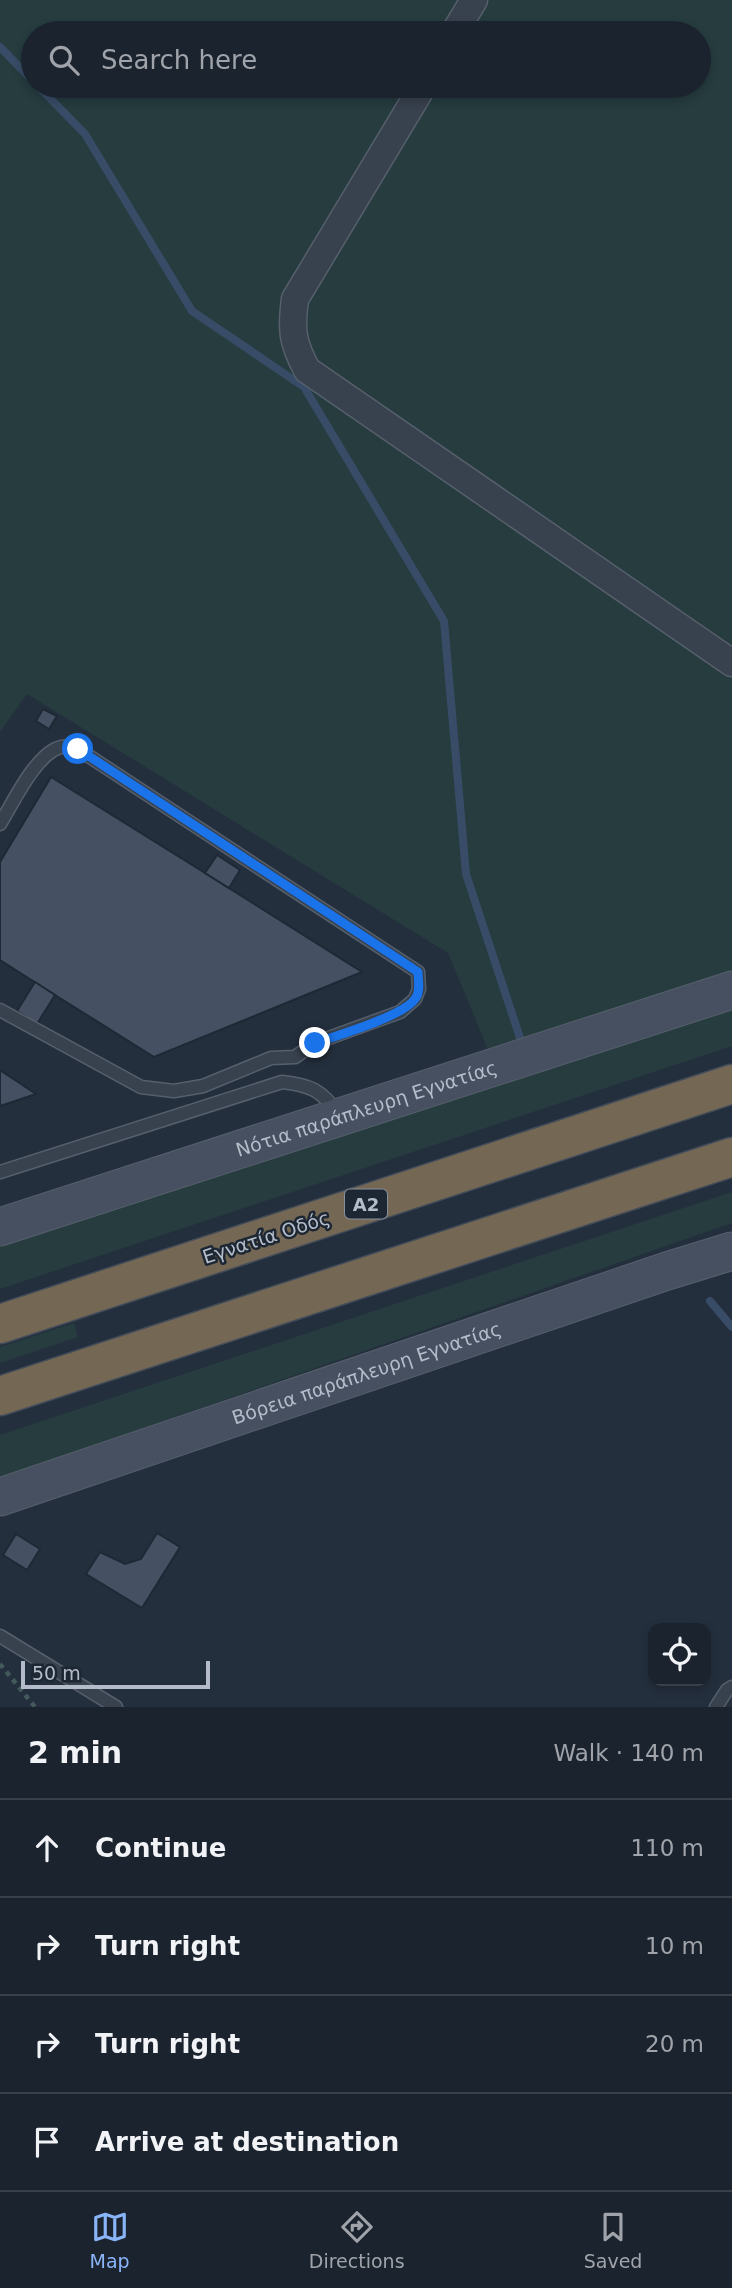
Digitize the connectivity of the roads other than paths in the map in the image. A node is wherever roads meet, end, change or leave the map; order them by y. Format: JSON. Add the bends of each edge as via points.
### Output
{"nodes":[{"id":1,"x":474,"y":0,"type":"edge"},
{"id":2,"x":461,"y":21,"type":"edge"},
{"id":3,"x":416,"y":98,"type":"edge"},
{"id":4,"x":732,"y":663,"type":"edge"},
{"id":5,"x":0,"y":824,"type":"edge"},
{"id":6,"x":732,"y":990,"type":"edge"},
{"id":7,"x":0,"y":1010,"type":"edge"},
{"id":8,"x":295,"y":1057,"type":"junction"},
{"id":9,"x":290,"y":1083,"type":"junction"},
{"id":10,"x":732,"y":1084,"type":"edge"},
{"id":11,"x":340,"y":1117,"type":"junction"},
{"id":12,"x":732,"y":1157,"type":"edge"},
{"id":13,"x":0,"y":1172,"type":"edge"},
{"id":14,"x":0,"y":1227,"type":"edge"},
{"id":15,"x":732,"y":1251,"type":"edge"},
{"id":16,"x":0,"y":1324,"type":"edge"},
{"id":17,"x":0,"y":1396,"type":"edge"},
{"id":18,"x":0,"y":1497,"type":"edge"},
{"id":19,"x":0,"y":1636,"type":"edge"},
{"id":20,"x":732,"y":1687,"type":"edge"},
{"id":21,"x":116,"y":1707,"type":"edge"},
{"id":22,"x":716,"y":1707,"type":"edge"}],
"edges":[{"from":1,"to":2,"type":"street"},
{"from":3,"to":4,"type":"street","via":[[295,299],[295,348],[307,370]]},
{"from":5,"to":8,"type":"lane","via":[[44,758],[61,747],[78,749],[418,972],[415,999],[400,1012],[315,1043]]},
{"from":6,"to":11,"type":"street","name":"Νότια παράπλευρη Εγνατίας"},
{"from":7,"to":8,"type":"lane","via":[[141,1087],[174,1091],[203,1086],[271,1058]]},
{"from":8,"to":9,"type":"lane"},
{"from":9,"to":11,"type":"lane","via":[[314,1088]]},
{"from":9,"to":13,"type":"lane","via":[[266,1086]]},
{"from":10,"to":16,"type":"highway","name":"Εγνατία Οδός","number":"Α2"},
{"from":11,"to":14,"type":"street","name":"Νότια παράπλευρη Εγνατίας"},
{"from":12,"to":17,"type":"highway"},
{"from":15,"to":18,"type":"street","name":"Βόρεια παράπλευρη Εγνατίας"},
{"from":19,"to":21,"type":"lane"},
{"from":20,"to":22,"type":"lane"}]}
